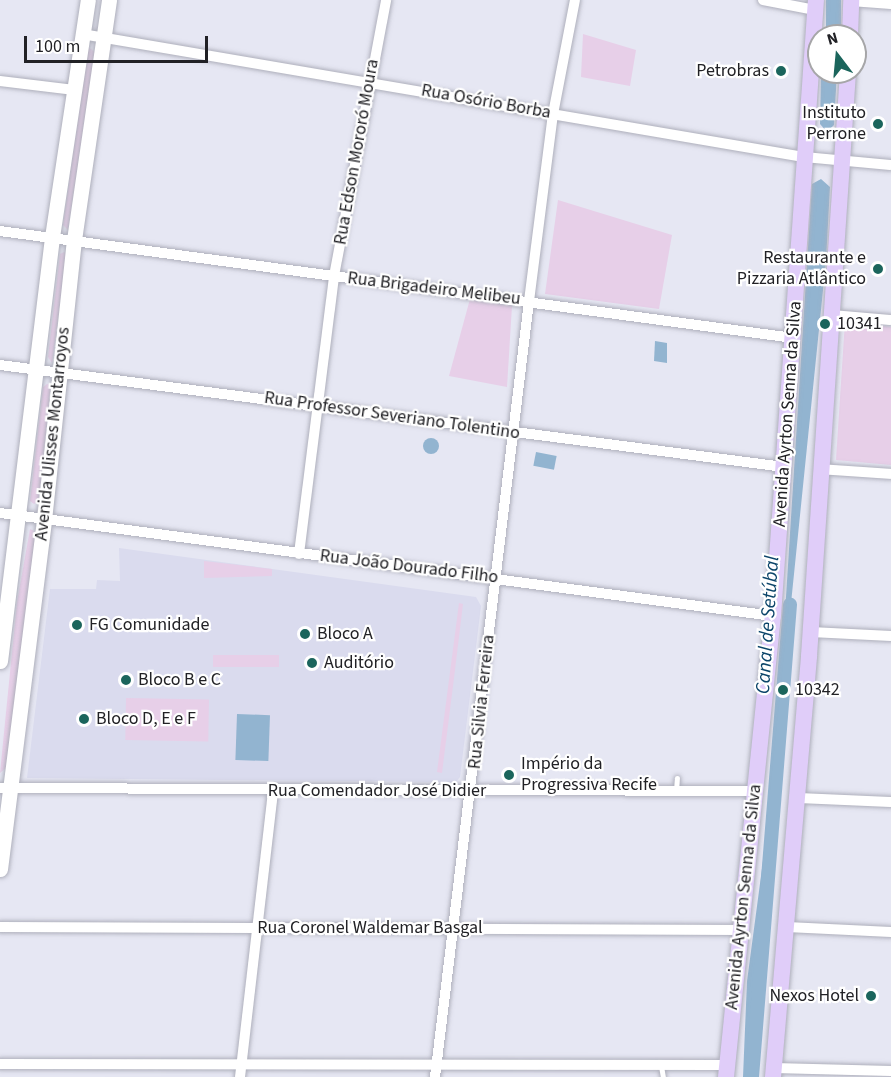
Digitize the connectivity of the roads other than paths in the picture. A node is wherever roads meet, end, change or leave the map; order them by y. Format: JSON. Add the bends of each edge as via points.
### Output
{"nodes":[{"id":1,"x":88,"y":0,"type":"edge"},
{"id":2,"x":109,"y":0,"type":"edge"},
{"id":3,"x":386,"y":0,"type":"edge"},
{"id":4,"x":574,"y":0,"type":"edge"},
{"id":5,"x":763,"y":0,"type":"edge"},
{"id":6,"x":851,"y":0,"type":"edge"},
{"id":7,"x":891,"y":4,"type":"edge"},
{"id":8,"x":815,"y":5,"type":"edge"},
{"id":9,"x":850,"y":24,"type":"edge"},
{"id":10,"x":82,"y":34,"type":"junction"},
{"id":11,"x":102,"y":37,"type":"junction"},
{"id":12,"x":0,"y":81,"type":"edge"},
{"id":13,"x":369,"y":81,"type":"junction"},
{"id":14,"x":847,"y":84,"type":"edge"},
{"id":15,"x":74,"y":90,"type":"junction"},
{"id":16,"x":553,"y":114,"type":"junction"},
{"id":17,"x":804,"y":157,"type":"junction"},
{"id":18,"x":842,"y":161,"type":"junction"},
{"id":19,"x":891,"y":165,"type":"edge"},
{"id":20,"x":0,"y":231,"type":"edge"},
{"id":21,"x":52,"y":237,"type":"junction"},
{"id":22,"x":74,"y":240,"type":"junction"},
{"id":23,"x":334,"y":276,"type":"junction"},
{"id":24,"x":528,"y":301,"type":"junction"},
{"id":25,"x":831,"y":315,"type":"junction"},
{"id":26,"x":891,"y":320,"type":"edge"},
{"id":27,"x":793,"y":338,"type":"junction"},
{"id":28,"x":0,"y":365,"type":"edge"},
{"id":29,"x":36,"y":370,"type":"junction"},
{"id":30,"x":60,"y":373,"type":"junction"},
{"id":31,"x":319,"y":405,"type":"junction"},
{"id":32,"x":513,"y":432,"type":"junction"},
{"id":33,"x":784,"y":467,"type":"junction"},
{"id":34,"x":820,"y":469,"type":"junction"},
{"id":35,"x":891,"y":474,"type":"edge"},
{"id":36,"x":0,"y":513,"type":"edge"},
{"id":37,"x":19,"y":516,"type":"junction"},
{"id":38,"x":44,"y":520,"type":"junction"},
{"id":39,"x":299,"y":554,"type":"junction"},
{"id":40,"x":495,"y":577,"type":"junction"},
{"id":41,"x":773,"y":616,"type":"junction"},
{"id":42,"x":811,"y":632,"type":"junction"},
{"id":43,"x":891,"y":636,"type":"edge"},
{"id":44,"x":0,"y":654,"type":"edge"},
{"id":45,"x":677,"y":778,"type":"dead end"},
{"id":46,"x":5,"y":789,"type":"edge"},
{"id":47,"x":273,"y":790,"type":"junction"},
{"id":48,"x":676,"y":791,"type":"junction"},
{"id":49,"x":755,"y":791,"type":"junction"},
{"id":50,"x":472,"y":792,"type":"junction"},
{"id":51,"x":798,"y":798,"type":"junction"},
{"id":52,"x":891,"y":802,"type":"edge"},
{"id":53,"x":0,"y":868,"type":"edge"},
{"id":54,"x":0,"y":927,"type":"edge"},
{"id":55,"x":787,"y":927,"type":"junction"},
{"id":56,"x":257,"y":928,"type":"junction"},
{"id":57,"x":454,"y":928,"type":"junction"},
{"id":58,"x":741,"y":930,"type":"junction"},
{"id":59,"x":891,"y":932,"type":"edge"},
{"id":60,"x":0,"y":1064,"type":"edge"},
{"id":61,"x":661,"y":1064,"type":"junction"},
{"id":62,"x":242,"y":1065,"type":"junction"},
{"id":63,"x":726,"y":1071,"type":"edge"},
{"id":64,"x":891,"y":1071,"type":"edge"},
{"id":65,"x":435,"y":1072,"type":"edge"},
{"id":66,"x":774,"y":1073,"type":"edge"},
{"id":67,"x":240,"y":1077,"type":"edge"},
{"id":68,"x":663,"y":1077,"type":"edge"}],
"edges":[{"from":1,"to":10,"type":"main road","name":"Avenida Ulisses Montarroyos"},
{"from":2,"to":11,"type":"main road","name":"Avenida Ulisses Montarroyos"},
{"from":3,"to":13,"type":"street","name":"Rua Edson Mororó Moura"},
{"from":4,"to":16,"type":"street","name":"Rua Silvia Ferreira"},
{"from":5,"to":8,"type":"street"},
{"from":6,"to":7,"type":"street"},
{"from":6,"to":9,"type":"main road"},
{"from":8,"to":17,"type":"main road","name":"Avenida Ayrton Senna da Silva"},
{"from":10,"to":11,"type":"street","name":"Rua Osório Borba"},
{"from":10,"to":15,"type":"main road","name":"Avenida Ulisses Montarroyos"},
{"from":11,"to":13,"type":"street","name":"Rua Osório Borba"},
{"from":11,"to":22,"type":"main road","name":"Avenida Ulisses Montarroyos"},
{"from":12,"to":15,"type":"street"},
{"from":13,"to":16,"type":"street","name":"Rua Osório Borba"},
{"from":13,"to":23,"type":"street","name":"Rua Edson Mororó Moura"},
{"from":14,"to":18,"type":"main road","name":"Avenida Ayrton Senna da Silva"},
{"from":15,"to":21,"type":"main road","name":"Avenida Ulisses Montarroyos"},
{"from":16,"to":17,"type":"street","name":"Rua Osório Borba"},
{"from":16,"to":24,"type":"street","name":"Rua Silvia Ferreira"},
{"from":17,"to":18,"type":"street","name":"Rua Osório Borba"},
{"from":17,"to":27,"type":"main road","name":"Avenida Ayrton Senna da Silva"},
{"from":18,"to":19,"type":"street","name":"Rua Osório Borba"},
{"from":18,"to":25,"type":"main road","name":"Avenida Ayrton Senna da Silva"},
{"from":20,"to":21,"type":"street","name":"Rua Brigadeiro Melibeu"},
{"from":21,"to":22,"type":"street","name":"Rua Brigadeiro Melibeu"},
{"from":21,"to":29,"type":"main road","name":"Avenida Ulisses Montarroyos"},
{"from":22,"to":23,"type":"street","name":"Rua Brigadeiro Melibeu"},
{"from":22,"to":30,"type":"main road","name":"Avenida Ulisses Montarroyos"},
{"from":23,"to":24,"type":"street","name":"Rua Brigadeiro Melibeu"},
{"from":23,"to":31,"type":"street","name":"Rua Edson Mororó Moura"},
{"from":24,"to":27,"type":"street","name":"Rua Brigadeiro Melibeu"},
{"from":24,"to":32,"type":"street","name":"Rua Silvia Ferreira"},
{"from":25,"to":26,"type":"street"},
{"from":25,"to":34,"type":"main road","name":"Avenida Ayrton Senna da Silva"},
{"from":27,"to":33,"type":"main road","name":"Avenida Ayrton Senna da Silva"},
{"from":28,"to":29,"type":"street","name":"Rua Professor Severiano Tolentino"},
{"from":29,"to":30,"type":"street","name":"Rua Professor Severiano Tolentino"},
{"from":29,"to":37,"type":"main road","name":"Avenida Ulisses Montarroyos"},
{"from":30,"to":31,"type":"street","name":"Rua Professor Severiano Tolentino"},
{"from":30,"to":38,"type":"main road","name":"Avenida Ulisses Montarroyos"},
{"from":31,"to":32,"type":"street","name":"Rua Professor Severiano Tolentino"},
{"from":31,"to":39,"type":"street","name":"Rua Edson Mororó Moura"},
{"from":32,"to":33,"type":"street","name":"Rua Professor Severiano Tolentino"},
{"from":32,"to":40,"type":"street","name":"Rua Silvia Ferreira"},
{"from":33,"to":41,"type":"main road","name":"Avenida Ayrton Senna da Silva"},
{"from":34,"to":35,"type":"street"},
{"from":34,"to":42,"type":"main road","name":"Avenida Ayrton Senna da Silva"},
{"from":36,"to":37,"type":"street","name":"Rua João Dourado Filho"},
{"from":37,"to":38,"type":"street","name":"Rua João Dourado Filho"},
{"from":37,"to":44,"type":"main road","name":"Avenida Ulisses Montarroyos"},
{"from":38,"to":39,"type":"street","name":"Rua João Dourado Filho"},
{"from":38,"to":46,"type":"main road","name":"Avenida Ulisses Montarroyos"},
{"from":39,"to":40,"type":"street","name":"Rua João Dourado Filho"},
{"from":40,"to":41,"type":"street","name":"Rua João Dourado Filho"},
{"from":40,"to":50,"type":"street","name":"Rua Silvia Ferreira"},
{"from":41,"to":49,"type":"main road","name":"Avenida Ayrton Senna da Silva"},
{"from":42,"to":43,"type":"street"},
{"from":42,"to":51,"type":"main road","name":"Avenida Ayrton Senna da Silva"},
{"from":45,"to":48,"type":"lane"},
{"from":46,"to":47,"type":"street","name":"Rua Comendador José Didier"},
{"from":46,"to":53,"type":"main road","name":"Avenida Ulisses Montarroyos"},
{"from":47,"to":50,"type":"street","name":"Rua Comendador José Didier","via":[[447,786]]},
{"from":47,"to":56,"type":"street"},
{"from":48,"to":49,"type":"street","name":"Rua Comendador José Didier"},
{"from":48,"to":50,"type":"street","name":"Rua Comendador José Didier"},
{"from":49,"to":58,"type":"main road","name":"Avenida Ayrton Senna da Silva"},
{"from":50,"to":57,"type":"street","name":"Rua Silvia Ferreira"},
{"from":51,"to":52,"type":"street"},
{"from":51,"to":55,"type":"main road","name":"Avenida Ayrton Senna da Silva"},
{"from":54,"to":56,"type":"street","name":"Rua Coronel Waldemar Basgal"},
{"from":55,"to":59,"type":"street"},
{"from":55,"to":66,"type":"main road","name":"Avenida Ayrton Senna da Silva"},
{"from":56,"to":57,"type":"street","name":"Rua Coronel Waldemar Basgal"},
{"from":56,"to":62,"type":"street"},
{"from":57,"to":58,"type":"street","name":"Rua Coronel Waldemar Basgal"},
{"from":57,"to":65,"type":"street","name":"Rua Silvia Ferreira"},
{"from":58,"to":63,"type":"main road","name":"Avenida Ayrton Senna da Silva"},
{"from":60,"to":62,"type":"street"},
{"from":61,"to":63,"type":"street"},
{"from":61,"to":65,"type":"street"},
{"from":61,"to":68,"type":"lane"},
{"from":62,"to":65,"type":"street"},
{"from":62,"to":67,"type":"street"},
{"from":64,"to":66,"type":"street"}]}
